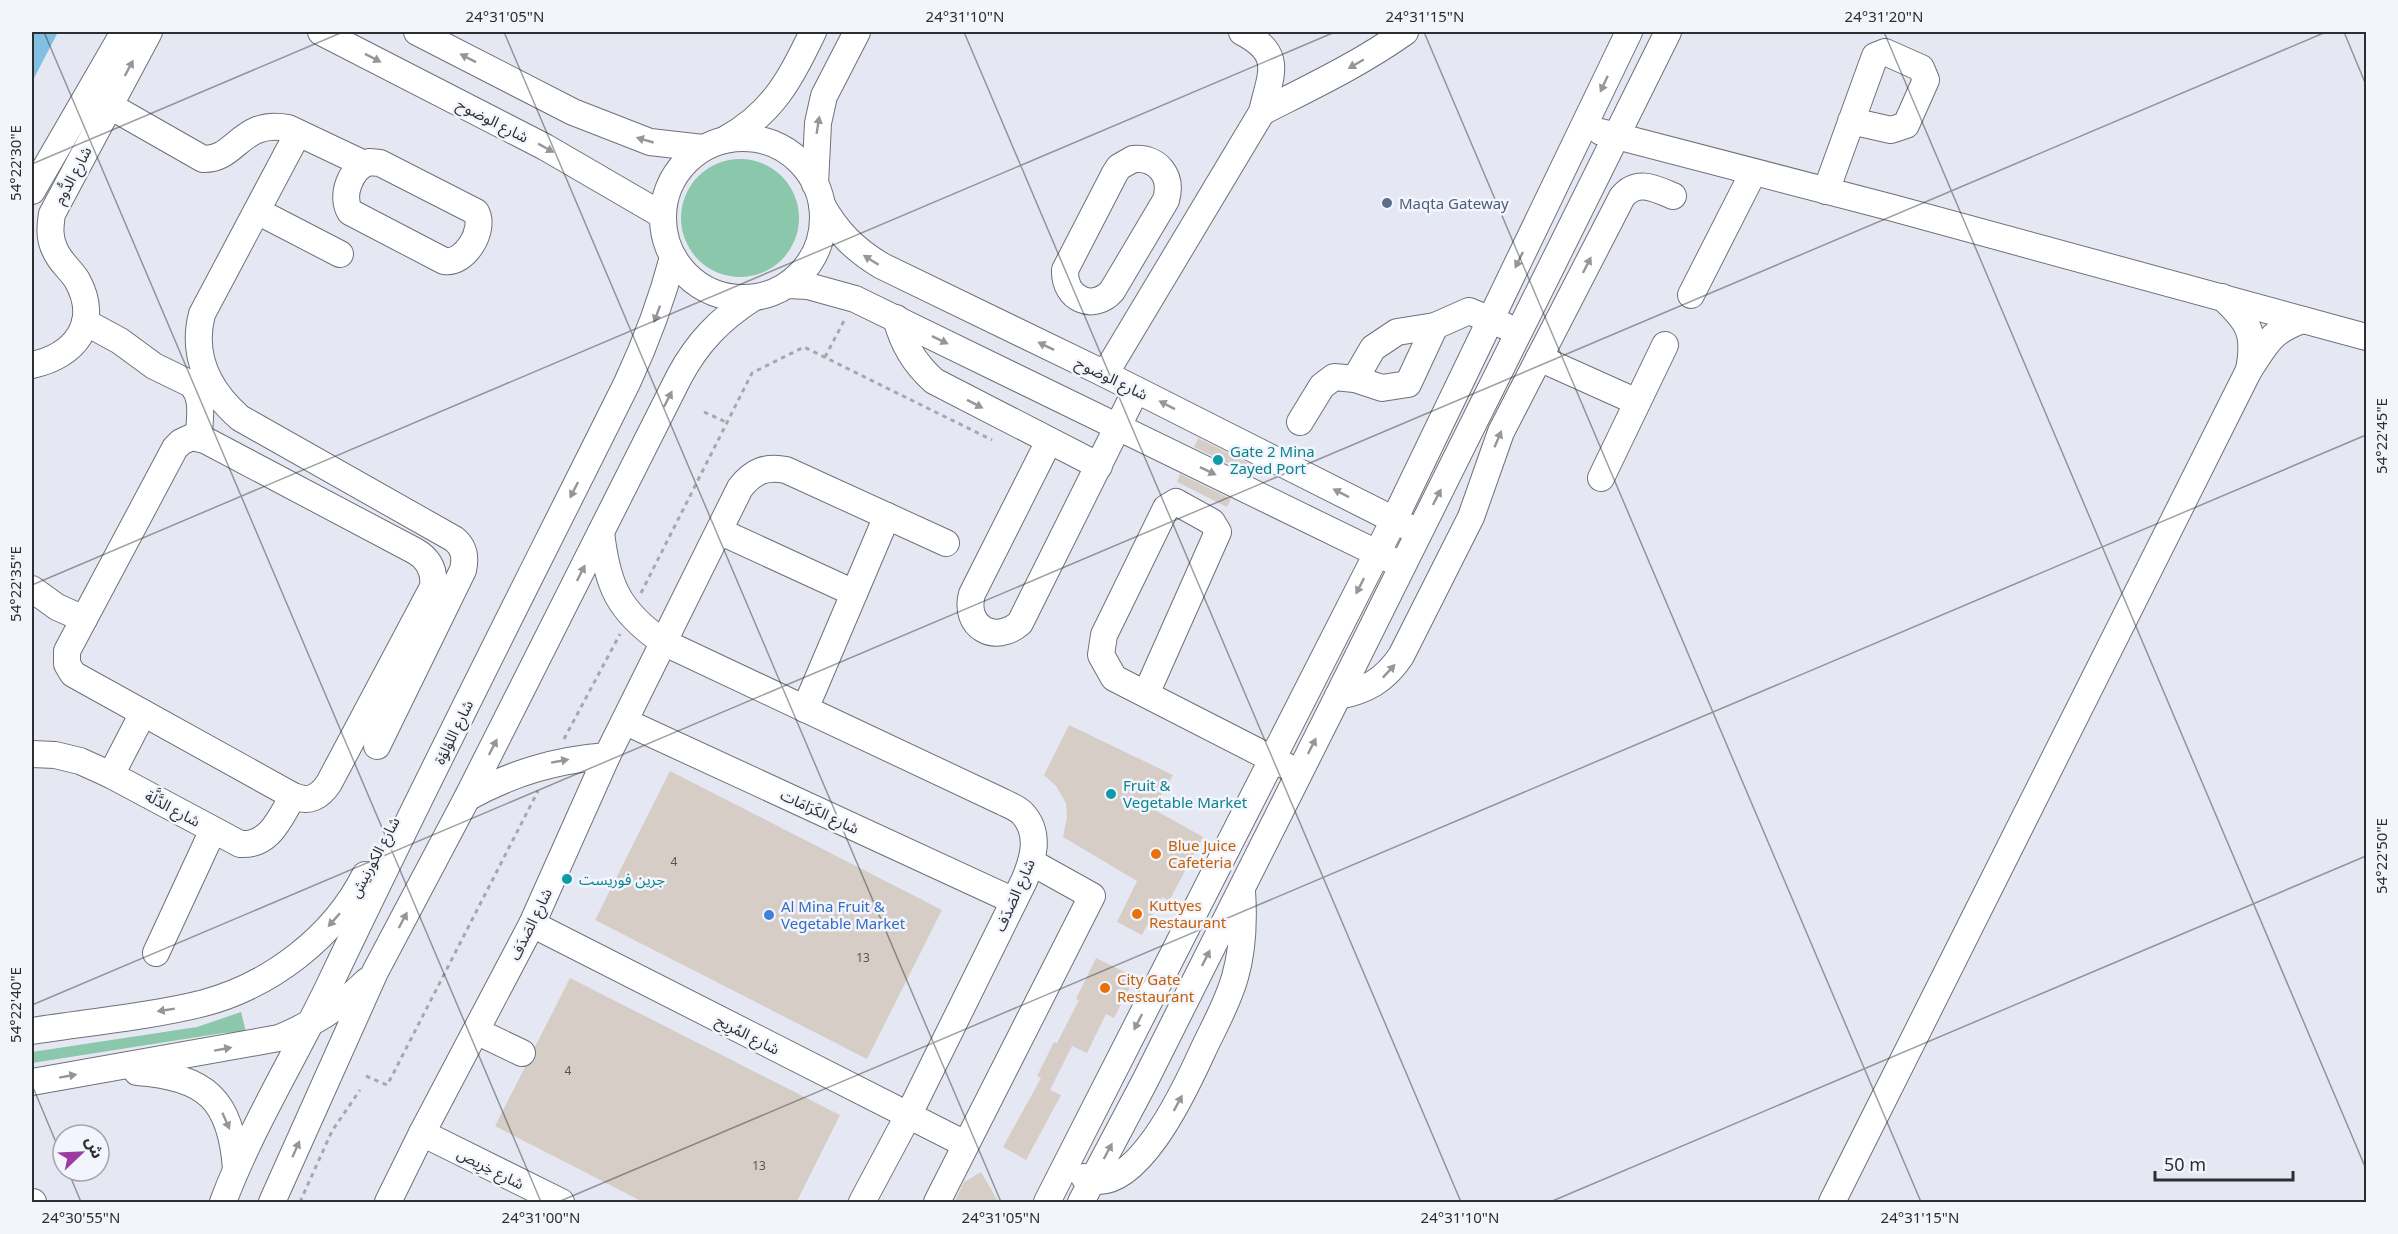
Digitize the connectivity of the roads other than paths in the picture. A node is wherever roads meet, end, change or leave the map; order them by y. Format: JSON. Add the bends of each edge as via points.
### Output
{"nodes":[{"id":1,"x":124,"y":32,"type":"edge"},
{"id":2,"x":149,"y":32,"type":"edge"},
{"id":3,"x":321,"y":32,"type":"edge"},
{"id":4,"x":417,"y":32,"type":"edge"},
{"id":5,"x":813,"y":32,"type":"edge"},
{"id":6,"x":857,"y":32,"type":"edge"},
{"id":7,"x":1242,"y":32,"type":"edge"},
{"id":8,"x":1405,"y":32,"type":"edge"},
{"id":9,"x":1629,"y":32,"type":"edge"},
{"id":10,"x":1668,"y":32,"type":"edge"},
{"id":11,"x":100,"y":100,"type":"junction"},
{"id":12,"x":1262,"y":112,"type":"junction"},
{"id":13,"x":1851,"y":121,"type":"dead end"},
{"id":14,"x":1584,"y":128,"type":"junction"},
{"id":15,"x":298,"y":133,"type":"junction"},
{"id":16,"x":1617,"y":137,"type":"junction"},
{"id":17,"x":714,"y":143,"type":"junction"},
{"id":18,"x":364,"y":164,"type":"junction"},
{"id":19,"x":1753,"y":173,"type":"junction"},
{"id":20,"x":1591,"y":189,"type":"junction"},
{"id":21,"x":32,"y":191,"type":"edge"},
{"id":22,"x":1826,"y":191,"type":"junction"},
{"id":23,"x":818,"y":194,"type":"junction"},
{"id":24,"x":1673,"y":196,"type":"dead end"},
{"id":25,"x":257,"y":211,"type":"junction"},
{"id":26,"x":1613,"y":213,"type":"junction"},
{"id":27,"x":663,"y":215,"type":"junction"},
{"id":28,"x":340,"y":254,"type":"dead end"},
{"id":29,"x":1134,"y":254,"type":"junction"},
{"id":30,"x":673,"y":257,"type":"junction"},
{"id":31,"x":1167,"y":270,"type":"junction"},
{"id":32,"x":788,"y":285,"type":"junction"},
{"id":33,"x":1692,"y":295,"type":"dead end"},
{"id":34,"x":2222,"y":297,"type":"junction"},
{"id":35,"x":753,"y":298,"type":"junction"},
{"id":36,"x":896,"y":318,"type":"junction"},
{"id":37,"x":1491,"y":318,"type":"junction"},
{"id":38,"x":2303,"y":320,"type":"junction"},
{"id":39,"x":85,"y":322,"type":"junction"},
{"id":40,"x":1435,"y":326,"type":"junction"},
{"id":41,"x":1519,"y":333,"type":"junction"},
{"id":42,"x":2367,"y":337,"type":"edge"},
{"id":43,"x":1665,"y":345,"type":"dead end"},
{"id":44,"x":1539,"y":358,"type":"junction"},
{"id":45,"x":32,"y":365,"type":"edge"},
{"id":46,"x":2249,"y":370,"type":"junction"},
{"id":47,"x":1105,"y":374,"type":"junction"},
{"id":48,"x":1355,"y":379,"type":"junction"},
{"id":49,"x":1137,"y":390,"type":"junction"},
{"id":50,"x":1637,"y":402,"type":"junction"},
{"id":51,"x":1300,"y":422,"type":"dead end"},
{"id":52,"x":1118,"y":427,"type":"junction"},
{"id":53,"x":198,"y":438,"type":"junction"},
{"id":54,"x":1049,"y":441,"type":"junction"},
{"id":55,"x":1099,"y":466,"type":"junction"},
{"id":56,"x":1600,"y":478,"type":"dead end"},
{"id":57,"x":887,"y":516,"type":"junction"},
{"id":58,"x":1394,"y":520,"type":"junction"},
{"id":59,"x":719,"y":531,"type":"junction"},
{"id":60,"x":602,"y":532,"type":"junction"},
{"id":61,"x":1419,"y":532,"type":"junction"},
{"id":62,"x":946,"y":543,"type":"dead end"},
{"id":63,"x":1377,"y":553,"type":"junction"},
{"id":64,"x":1403,"y":566,"type":"junction"},
{"id":65,"x":32,"y":589,"type":"edge"},
{"id":66,"x":854,"y":593,"type":"junction"},
{"id":67,"x":520,"y":598,"type":"junction"},
{"id":68,"x":84,"y":619,"type":"junction"},
{"id":69,"x":663,"y":642,"type":"junction"},
{"id":70,"x":1146,"y":694,"type":"junction"},
{"id":71,"x":1338,"y":696,"type":"junction"},
{"id":72,"x":805,"y":709,"type":"junction"},
{"id":73,"x":143,"y":713,"type":"junction"},
{"id":74,"x":626,"y":722,"type":"junction"},
{"id":75,"x":377,"y":746,"type":"dead end"},
{"id":76,"x":32,"y":754,"type":"edge"},
{"id":77,"x":607,"y":756,"type":"junction"},
{"id":78,"x":1272,"y":759,"type":"junction"},
{"id":79,"x":1299,"y":773,"type":"junction"},
{"id":80,"x":111,"y":774,"type":"junction"},
{"id":81,"x":293,"y":796,"type":"junction"},
{"id":82,"x":467,"y":798,"type":"junction"},
{"id":83,"x":213,"y":830,"type":"junction"},
{"id":84,"x":1032,"y":862,"type":"junction"},
{"id":85,"x":1242,"y":888,"type":"junction"},
{"id":86,"x":1014,"y":901,"type":"junction"},
{"id":87,"x":532,"y":924,"type":"junction"},
{"id":88,"x":156,"y":953,"type":"dead end"},
{"id":89,"x":375,"y":972,"type":"junction"},
{"id":90,"x":310,"y":1025,"type":"junction"},
{"id":91,"x":32,"y":1031,"type":"edge"},
{"id":92,"x":476,"y":1031,"type":"junction"},
{"id":93,"x":522,"y":1053,"type":"dead end"},
{"id":94,"x":104,"y":1070,"type":"junction"},
{"id":95,"x":32,"y":1082,"type":"edge"},
{"id":96,"x":908,"y":1116,"type":"junction"},
{"id":97,"x":422,"y":1133,"type":"junction"},
{"id":98,"x":965,"y":1144,"type":"junction"},
{"id":99,"x":1065,"y":1167,"type":"junction"},
{"id":100,"x":236,"y":1169,"type":"junction"},
{"id":101,"x":1087,"y":1192,"type":"edge"},
{"id":102,"x":223,"y":1203,"type":"edge"},
{"id":103,"x":272,"y":1203,"type":"edge"},
{"id":104,"x":388,"y":1203,"type":"edge"},
{"id":105,"x":561,"y":1203,"type":"edge"},
{"id":106,"x":862,"y":1203,"type":"edge"},
{"id":107,"x":937,"y":1203,"type":"edge"},
{"id":108,"x":1047,"y":1203,"type":"edge"},
{"id":109,"x":1832,"y":1203,"type":"edge"}],
"edges":[{"from":1,"to":11,"type":"street","name":"شارع الدُّوم"},
{"from":11,"to":2,"type":"street","name":"شارع الدُّوم","one_way":true},
{"from":3,"to":27,"type":"street","name":"شارع الوضوح","one_way":true,"via":[[545,147]]},
{"from":17,"to":4,"type":"street","one_way":true,"via":[[650,142],[573,112]]},
{"from":5,"to":17,"type":"street","via":[[790,79],[770,105],[748,126]]},
{"from":23,"to":6,"type":"street","one_way":true,"via":[[818,123],[824,96]]},
{"from":7,"to":12,"type":"street","via":[[1261,43],[1273,67]]},
{"from":8,"to":12,"type":"street","one_way":true,"via":[[1377,52]]},
{"from":9,"to":14,"type":"street","one_way":true},
{"from":10,"to":16,"type":"street"},
{"from":11,"to":15,"type":"street","via":[[203,159],[221,155],[248,133],[268,126]]},
{"from":11,"to":21,"type":"street","name":"شارع الدُّوم"},
{"from":11,"to":39,"type":"street","name":"شارع الدُّوم","via":[[50,224],[55,252],[81,288]]},
{"from":12,"to":31,"type":"street"},
{"from":13,"to":22,"type":"street"},
{"from":14,"to":16,"type":"street"},
{"from":14,"to":37,"type":"street","one_way":true},
{"from":15,"to":18,"type":"street"},
{"from":15,"to":25,"type":"street"},
{"from":16,"to":19,"type":"street"},
{"from":16,"to":20,"type":"street"},
{"from":17,"to":23,"type":"street","via":[[747,138],[787,151],[804,165]]},
{"from":17,"to":27,"type":"street","via":[[687,160],[674,176]]},
{"from":18,"to":18,"type":"street","via":[[347,190],[350,212],[444,261],[455,262],[464,256],[479,227],[479,216],[472,208],[380,163]]},
{"from":19,"to":22,"type":"street"},
{"from":19,"to":33,"type":"street"},
{"from":20,"to":26,"type":"street"},
{"from":20,"to":41,"type":"street"},
{"from":22,"to":34,"type":"street"},
{"from":23,"to":32,"type":"street","via":[[823,228],[817,250]]},
{"from":47,"to":23,"type":"street","name":"شارع الوضوح","one_way":true,"via":[[873,261],[832,224]]},
{"from":24,"to":26,"type":"street","via":[[1649,186],[1636,186],[1626,193]]},
{"from":25,"to":28,"type":"street"},
{"from":25,"to":75,"type":"street","via":[[202,314],[197,331],[198,348],[216,394],[240,418],[454,539],[464,555],[463,570]]},
{"from":44,"to":26,"type":"street","one_way":true},
{"from":27,"to":30,"type":"street","via":[[664,237]]},
{"from":29,"to":29,"type":"street","via":[[1168,192],[1161,168],[1140,159],[1126,162],[1115,173],[1065,270],[1066,286],[1076,298],[1099,301],[1112,291]]},
{"from":29,"to":31,"type":"street"},
{"from":30,"to":35,"type":"street","via":[[687,276],[707,290],[729,298]]},
{"from":30,"to":67,"type":"street","name":"شارع اللؤلؤة","one_way":true,"via":[[651,331]]},
{"from":31,"to":47,"type":"street"},
{"from":32,"to":35,"type":"street"},
{"from":32,"to":36,"type":"street","via":[[855,298]]},
{"from":34,"to":38,"type":"street"},
{"from":34,"to":46,"type":"street","via":[[2241,314],[2249,330],[2253,347]]},
{"from":60,"to":35,"type":"street","one_way":true,"via":[[690,357],[717,324]]},
{"from":36,"to":52,"type":"street","one_way":true},
{"from":36,"to":54,"type":"street","one_way":true,"via":[[909,353],[934,381]]},
{"from":37,"to":40,"type":"street","via":[[1469,311]]},
{"from":37,"to":41,"type":"street"},
{"from":37,"to":58,"type":"street"},
{"from":38,"to":42,"type":"street"},
{"from":38,"to":46,"type":"street","via":[[2284,327],[2271,338]]},
{"from":39,"to":45,"type":"street","via":[[75,343],[66,351]]},
{"from":39,"to":53,"type":"street","via":[[195,388],[200,401]]},
{"from":40,"to":48,"type":"street","via":[[1397,332],[1372,348]]},
{"from":40,"to":48,"type":"street","via":[[1408,384],[1382,388]]},
{"from":61,"to":41,"type":"street","one_way":true},
{"from":43,"to":50,"type":"street"},
{"from":44,"to":50,"type":"street"},
{"from":71,"to":44,"type":"street","one_way":true,"via":[[1377,683],[1401,656],[1471,517],[1501,432]]},
{"from":46,"to":109,"type":"street"},
{"from":47,"to":49,"type":"street","name":"شارع الوضوح"},
{"from":48,"to":51,"type":"street","via":[[1334,378],[1322,386]]},
{"from":49,"to":52,"type":"street"},
{"from":58,"to":49,"type":"street","name":"شارع الوضوح","one_way":true},
{"from":50,"to":56,"type":"street"},
{"from":52,"to":55,"type":"street"},
{"from":52,"to":63,"type":"street","one_way":true},
{"from":53,"to":68,"type":"street","via":[[186,439],[175,448]]},
{"from":53,"to":81,"type":"street","via":[[423,556],[433,571],[433,587],[330,783],[316,797],[301,800]]},
{"from":54,"to":55,"type":"street"},
{"from":54,"to":55,"type":"street","via":[[972,594],[972,616],[988,632],[1005,632],[1020,623]]},
{"from":57,"to":59,"type":"street","name":"شارع الصَدَف","via":[[786,470],[765,469],[740,488]]},
{"from":57,"to":62,"type":"street","name":"شارع الصَدَف"},
{"from":57,"to":66,"type":"street"},
{"from":58,"to":61,"type":"street","name":"شارع الوضوح"},
{"from":58,"to":63,"type":"street"},
{"from":59,"to":66,"type":"street"},
{"from":59,"to":69,"type":"street","name":"شارع الصَدَف"},
{"from":60,"to":69,"type":"street","via":[[605,565],[618,597],[646,630]]},
{"from":82,"to":60,"type":"street","one_way":true},
{"from":61,"to":64,"type":"street"},
{"from":63,"to":64,"type":"street"},
{"from":63,"to":78,"type":"street","one_way":true},
{"from":64,"to":71,"type":"street"},
{"from":65,"to":68,"type":"street","via":[[57,607]]},
{"from":66,"to":72,"type":"street"},
{"from":67,"to":90,"type":"street","name":"شارع اللؤلؤة"},
{"from":67,"to":91,"type":"street","name":"شارع الكورنيش","one_way":true,"via":[[498,620],[486,640],[360,886],[312,944],[255,983],[205,1002]]},
{"from":68,"to":73,"type":"street","via":[[67,651],[69,669]]},
{"from":69,"to":72,"type":"street","name":"شارع الصَدَف"},
{"from":69,"to":74,"type":"street","name":"شارع الصَدَف"},
{"from":70,"to":70,"type":"street","via":[[1114,678],[1101,655],[1104,635],[1166,508],[1176,502],[1212,522],[1218,532]]},
{"from":70,"to":78,"type":"street"},
{"from":79,"to":71,"type":"street","one_way":true},
{"from":72,"to":84,"type":"street","name":"شارع الصَدَف","via":[[1023,814],[1035,837]]},
{"from":73,"to":80,"type":"street"},
{"from":73,"to":81,"type":"street"},
{"from":74,"to":77,"type":"street","name":"شارع الصَدَف"},
{"from":74,"to":86,"type":"street","name":"شارع الكَرَامَات"},
{"from":76,"to":80,"type":"street","name":"شارع الدَّلَّة","via":[[80,761]]},
{"from":82,"to":77,"type":"street","one_way":true,"via":[[524,771]]},
{"from":77,"to":87,"type":"street","name":"شارع الصَدَف"},
{"from":78,"to":79,"type":"street"},
{"from":78,"to":99,"type":"street","one_way":true},
{"from":79,"to":85,"type":"street"},
{"from":80,"to":83,"type":"street","name":"شارع الدَّلَّة"},
{"from":81,"to":83,"type":"street","name":"شارع الدَّلَّة","via":[[268,836],[255,843],[240,844]]},
{"from":89,"to":82,"type":"street","one_way":true},
{"from":83,"to":88,"type":"street"},
{"from":84,"to":86,"type":"street","name":"شارع الصَدَف"},
{"from":84,"to":98,"type":"street","via":[[1092,896]]},
{"from":101,"to":85,"type":"street","one_way":true},
{"from":101,"to":85,"type":"street","one_way":true,"via":[[1134,1161],[1177,1106],[1234,979],[1243,937]]},
{"from":86,"to":96,"type":"street","name":"شارع الصَدَف"},
{"from":87,"to":92,"type":"street","name":"شارع الصَدَف"},
{"from":87,"to":96,"type":"street","name":"شارع المُرِيح"},
{"from":89,"to":90,"type":"street","via":[[341,1004]]},
{"from":103,"to":89,"type":"street","one_way":true},
{"from":94,"to":90,"type":"street","one_way":true,"via":[[279,1038]]},
{"from":90,"to":100,"type":"street","name":"شارع اللؤلؤة"},
{"from":92,"to":93,"type":"street"},
{"from":92,"to":97,"type":"street","name":"شارع الصَدَف"},
{"from":95,"to":94,"type":"street","one_way":true},
{"from":94,"to":100,"type":"street","one_way":true,"via":[[179,1077],[209,1094],[230,1126]]},
{"from":96,"to":98,"type":"street","name":"شارع المُرِيح"},
{"from":96,"to":106,"type":"street","name":"شارع الصَدَف"},
{"from":97,"to":104,"type":"street","name":"شارع الصَدَف"},
{"from":97,"to":105,"type":"street","name":"شارع خِرِيص"},
{"from":98,"to":107,"type":"street"},
{"from":99,"to":101,"type":"street"},
{"from":99,"to":108,"type":"street"},
{"from":100,"to":102,"type":"street","name":"شارع اللؤلؤة"}]}
